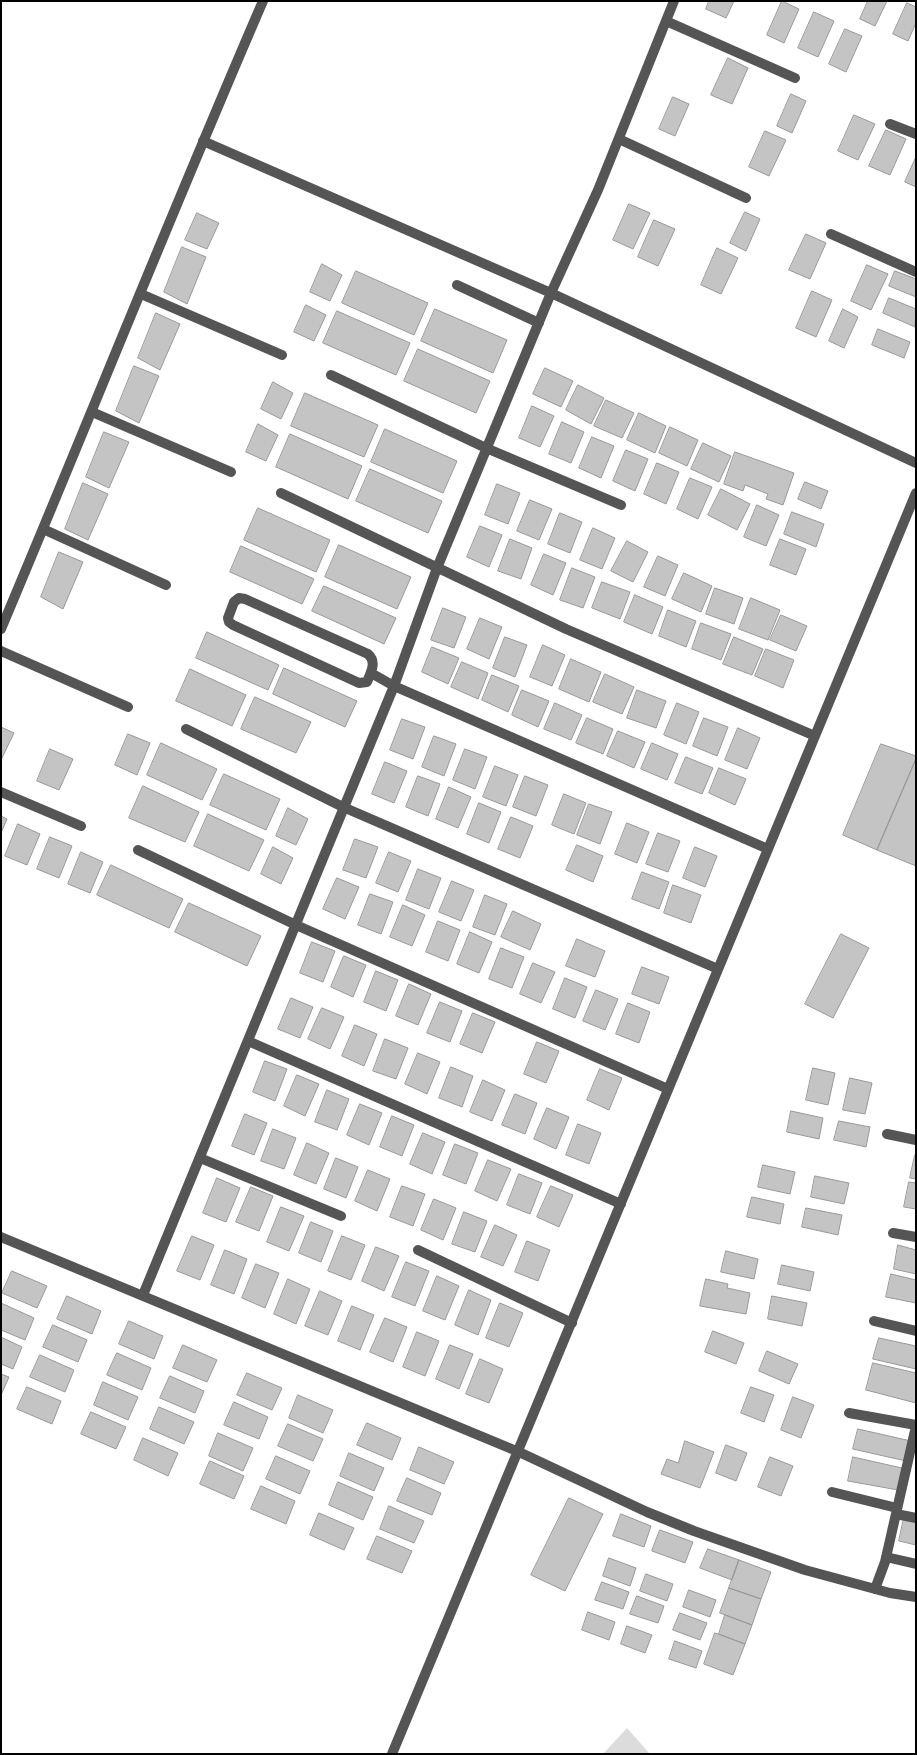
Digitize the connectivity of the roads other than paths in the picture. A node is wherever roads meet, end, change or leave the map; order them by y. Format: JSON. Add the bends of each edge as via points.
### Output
{"nodes":[{"id":1,"x":263,"y":1,"type":"edge"},
{"id":2,"x":674,"y":1,"type":"edge"},
{"id":3,"x":666,"y":21,"type":"junction"},
{"id":4,"x":795,"y":78,"type":"dead end"},
{"id":5,"x":890,"y":124,"type":"dead end"},
{"id":6,"x":916,"y":134,"type":"edge"},
{"id":7,"x":618,"y":139,"type":"junction"},
{"id":8,"x":203,"y":140,"type":"junction"},
{"id":9,"x":746,"y":198,"type":"dead end"},
{"id":10,"x":831,"y":234,"type":"dead end"},
{"id":11,"x":916,"y":272,"type":"edge"},
{"id":12,"x":457,"y":285,"type":"dead end"},
{"id":13,"x":551,"y":293,"type":"junction"},
{"id":14,"x":141,"y":294,"type":"junction"},
{"id":15,"x":538,"y":323,"type":"junction"},
{"id":16,"x":282,"y":355,"type":"dead end"},
{"id":17,"x":331,"y":375,"type":"dead end"},
{"id":18,"x":92,"y":412,"type":"junction"},
{"id":19,"x":486,"y":448,"type":"junction"},
{"id":20,"x":916,"y":463,"type":"edge"},
{"id":21,"x":230,"y":472,"type":"dead end"},
{"id":22,"x":281,"y":493,"type":"dead end"},
{"id":23,"x":916,"y":493,"type":"edge"},
{"id":24,"x":621,"y":505,"type":"dead end"},
{"id":25,"x":43,"y":530,"type":"junction"},
{"id":26,"x":437,"y":568,"type":"junction"},
{"id":27,"x":166,"y":585,"type":"dead end"},
{"id":28,"x":1,"y":629,"type":"edge"},
{"id":29,"x":1,"y":651,"type":"edge"},
{"id":30,"x":371,"y":673,"type":"junction"},
{"id":31,"x":394,"y":686,"type":"junction"},
{"id":32,"x":128,"y":707,"type":"dead end"},
{"id":33,"x":186,"y":730,"type":"dead end"},
{"id":34,"x":815,"y":736,"type":"junction"},
{"id":35,"x":1,"y":792,"type":"edge"},
{"id":36,"x":343,"y":806,"type":"junction"},
{"id":37,"x":81,"y":826,"type":"dead end"},
{"id":38,"x":768,"y":849,"type":"junction"},
{"id":39,"x":138,"y":850,"type":"dead end"},
{"id":40,"x":296,"y":925,"type":"junction"},
{"id":41,"x":718,"y":969,"type":"junction"},
{"id":42,"x":248,"y":1041,"type":"junction"},
{"id":43,"x":668,"y":1090,"type":"junction"},
{"id":44,"x":887,"y":1134,"type":"dead end"},
{"id":45,"x":916,"y":1140,"type":"edge"},
{"id":46,"x":200,"y":1158,"type":"junction"},
{"id":47,"x":621,"y":1204,"type":"junction"},
{"id":48,"x":341,"y":1216,"type":"dead end"},
{"id":49,"x":893,"y":1233,"type":"dead end"},
{"id":50,"x":1,"y":1237,"type":"edge"},
{"id":51,"x":916,"y":1237,"type":"edge"},
{"id":52,"x":418,"y":1250,"type":"dead end"},
{"id":53,"x":143,"y":1295,"type":"junction"},
{"id":54,"x":874,"y":1321,"type":"dead end"},
{"id":55,"x":572,"y":1323,"type":"junction"},
{"id":56,"x":916,"y":1331,"type":"edge"},
{"id":57,"x":849,"y":1413,"type":"dead end"},
{"id":58,"x":916,"y":1426,"type":"edge"},
{"id":59,"x":518,"y":1452,"type":"junction"},
{"id":60,"x":912,"y":1464,"type":"edge"},
{"id":61,"x":832,"y":1492,"type":"dead end"},
{"id":62,"x":896,"y":1511,"type":"junction"},
{"id":63,"x":916,"y":1518,"type":"edge"},
{"id":64,"x":886,"y":1557,"type":"junction"},
{"id":65,"x":916,"y":1564,"type":"edge"},
{"id":66,"x":875,"y":1589,"type":"junction"},
{"id":67,"x":916,"y":1597,"type":"edge"},
{"id":68,"x":392,"y":1754,"type":"edge"}],
"edges":[{"from":1,"to":8,"type":"street"},
{"from":2,"to":3,"type":"street"},
{"from":3,"to":4,"type":"street"},
{"from":3,"to":7,"type":"street"},
{"from":5,"to":6,"type":"street"},
{"from":7,"to":9,"type":"street"},
{"from":7,"to":13,"type":"street","via":[[598,190]]},
{"from":8,"to":13,"type":"street"},
{"from":8,"to":14,"type":"street"},
{"from":10,"to":11,"type":"street"},
{"from":12,"to":15,"type":"street"},
{"from":13,"to":15,"type":"street"},
{"from":13,"to":20,"type":"street"},
{"from":14,"to":16,"type":"street"},
{"from":14,"to":18,"type":"street"},
{"from":15,"to":19,"type":"street"},
{"from":17,"to":19,"type":"street"},
{"from":18,"to":21,"type":"street"},
{"from":18,"to":25,"type":"street"},
{"from":19,"to":24,"type":"street"},
{"from":19,"to":26,"type":"street"},
{"from":22,"to":26,"type":"street"},
{"from":23,"to":34,"type":"street"},
{"from":25,"to":27,"type":"street"},
{"from":25,"to":28,"type":"street"},
{"from":26,"to":31,"type":"street"},
{"from":26,"to":34,"type":"street","via":[[566,629]]},
{"from":29,"to":32,"type":"street"},
{"from":30,"to":30,"type":"street","via":[[374,663],[368,654],[244,599],[239,598],[234,602],[228,618],[233,625],[359,684],[367,682]]},
{"from":30,"to":31,"type":"street"},
{"from":31,"to":36,"type":"street"},
{"from":31,"to":38,"type":"street"},
{"from":33,"to":36,"type":"street"},
{"from":34,"to":38,"type":"street"},
{"from":35,"to":37,"type":"street"},
{"from":36,"to":40,"type":"street"},
{"from":36,"to":41,"type":"street"},
{"from":38,"to":41,"type":"street"},
{"from":39,"to":40,"type":"street"},
{"from":40,"to":42,"type":"street"},
{"from":40,"to":43,"type":"street"},
{"from":41,"to":43,"type":"street"},
{"from":42,"to":46,"type":"street"},
{"from":42,"to":47,"type":"street"},
{"from":43,"to":47,"type":"street"},
{"from":44,"to":45,"type":"street"},
{"from":46,"to":48,"type":"street"},
{"from":46,"to":53,"type":"street"},
{"from":47,"to":55,"type":"street"},
{"from":49,"to":51,"type":"street"},
{"from":50,"to":53,"type":"street"},
{"from":52,"to":55,"type":"street"},
{"from":53,"to":59,"type":"street"},
{"from":54,"to":56,"type":"street"},
{"from":55,"to":59,"type":"street"},
{"from":57,"to":58,"type":"street"},
{"from":58,"to":60,"type":"street"},
{"from":59,"to":66,"type":"street","via":[[646,1512],[694,1531],[785,1564]]},
{"from":59,"to":68,"type":"street"},
{"from":60,"to":62,"type":"street"},
{"from":61,"to":62,"type":"street"},
{"from":62,"to":63,"type":"street"},
{"from":62,"to":64,"type":"street"},
{"from":64,"to":65,"type":"street"},
{"from":64,"to":66,"type":"street"},
{"from":66,"to":67,"type":"street"}]}
